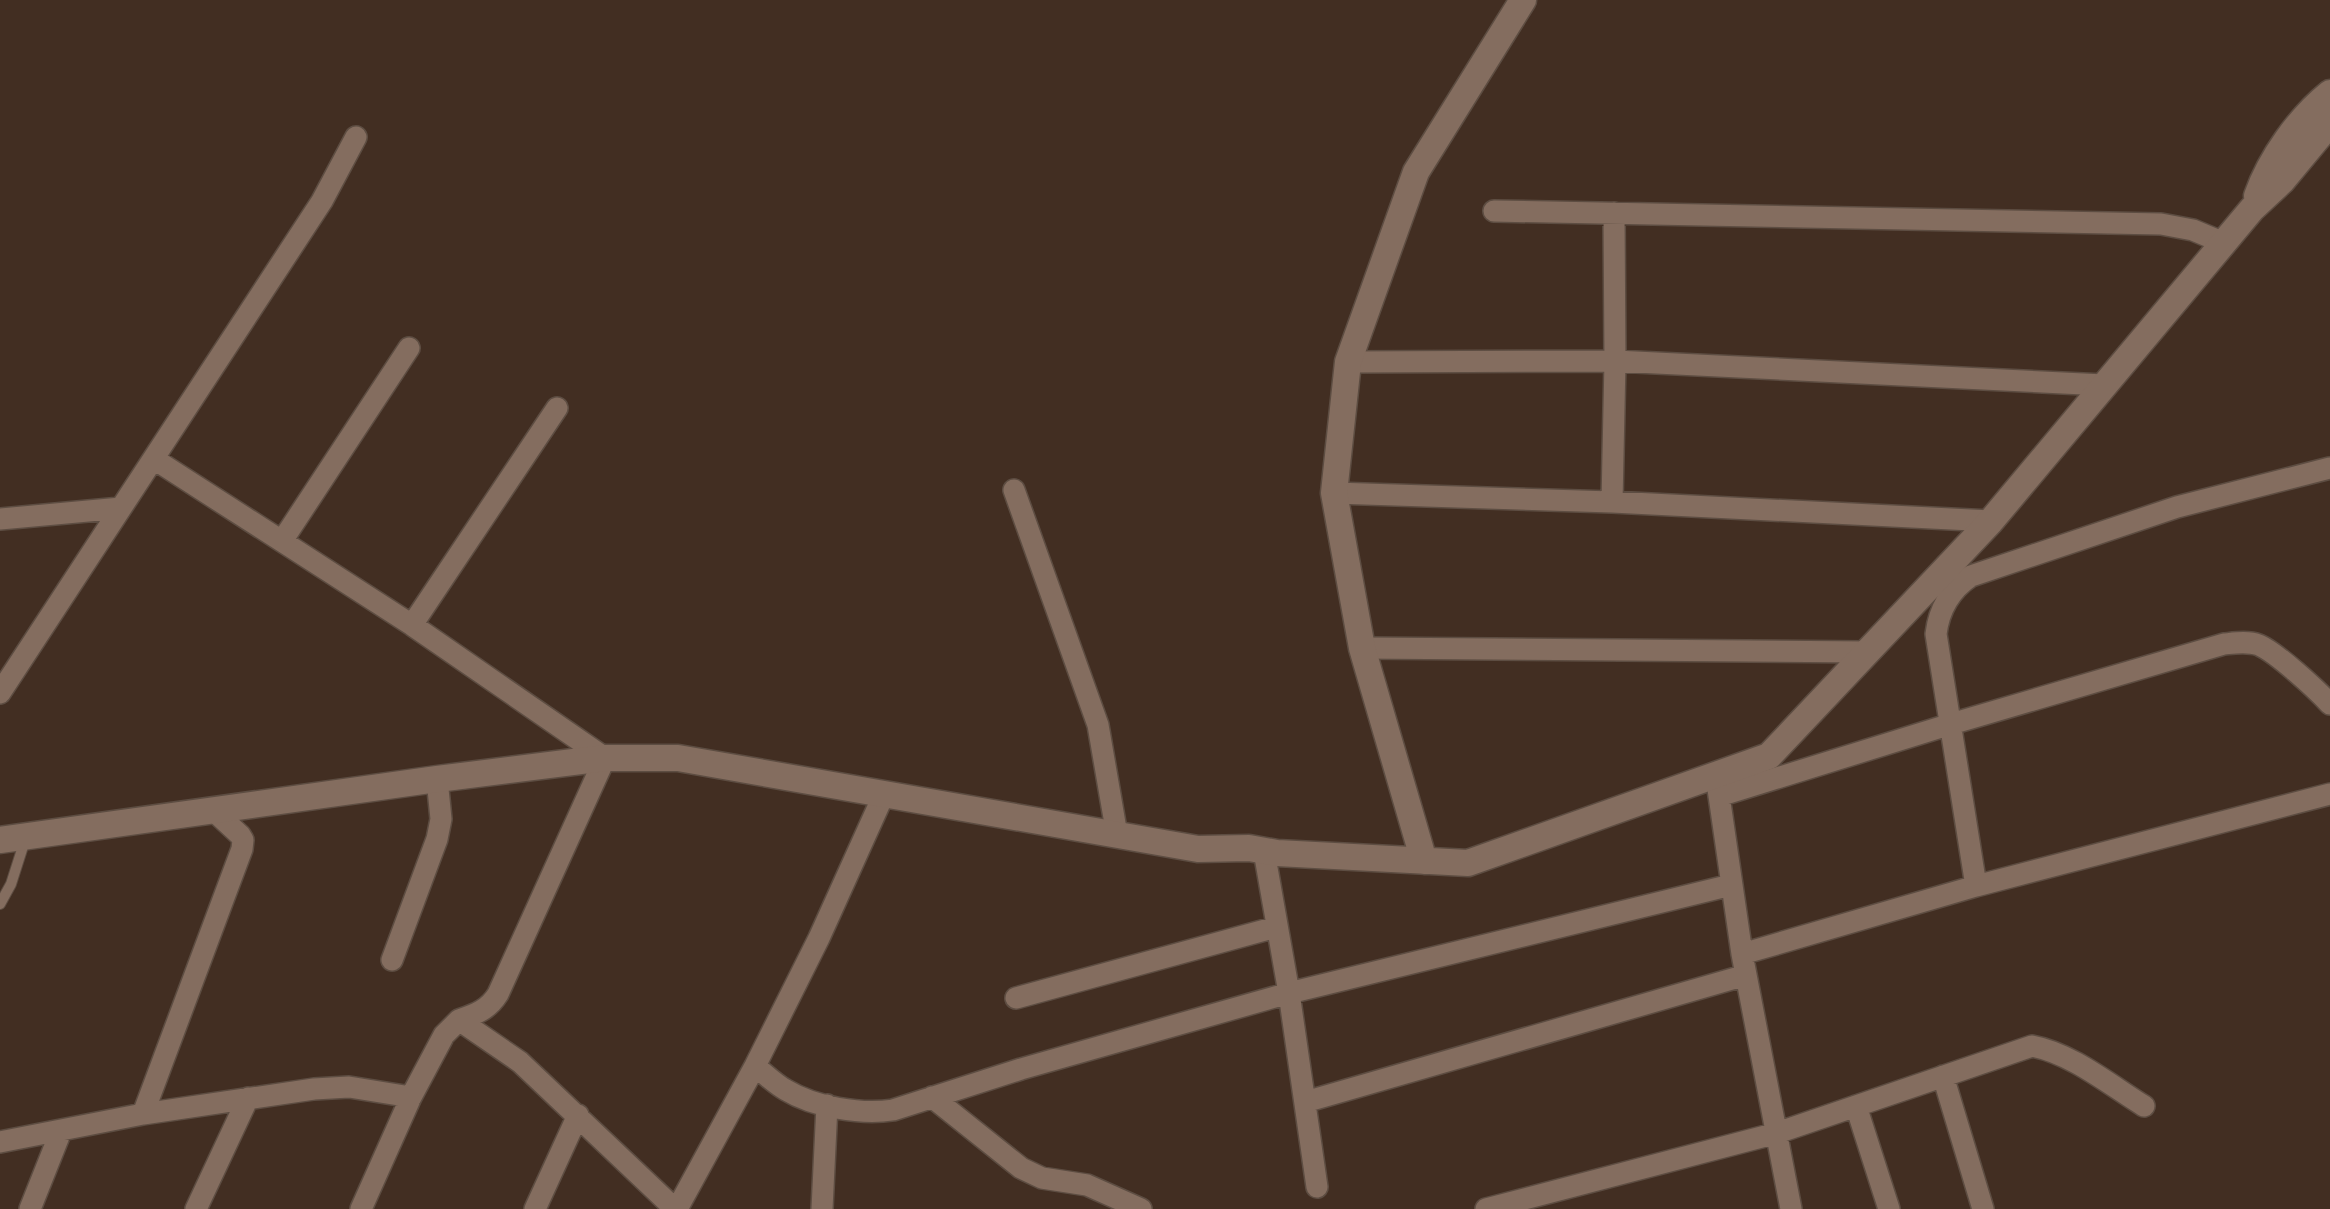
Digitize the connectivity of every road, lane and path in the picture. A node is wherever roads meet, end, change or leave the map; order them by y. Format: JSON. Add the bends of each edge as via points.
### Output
{"nodes":[{"id":1,"x":1523,"y":0,"type":"edge"},
{"id":2,"x":2330,"y":93,"type":"edge"},
{"id":3,"x":2330,"y":123,"type":"edge"},
{"id":4,"x":356,"y":137,"type":"dead end"},
{"id":5,"x":2252,"y":209,"type":"junction"},
{"id":6,"x":1494,"y":211,"type":"dead end"},
{"id":7,"x":1614,"y":213,"type":"junction"},
{"id":8,"x":2224,"y":243,"type":"junction"},
{"id":9,"x":409,"y":348,"type":"dead end"},
{"id":10,"x":1615,"y":361,"type":"junction"},
{"id":11,"x":1348,"y":362,"type":"junction"},
{"id":12,"x":2104,"y":386,"type":"junction"},
{"id":13,"x":557,"y":408,"type":"dead end"},
{"id":14,"x":154,"y":459,"type":"junction"},
{"id":15,"x":2330,"y":468,"type":"edge"},
{"id":16,"x":1014,"y":490,"type":"dead end"},
{"id":17,"x":1334,"y":493,"type":"junction"},
{"id":18,"x":1612,"y":502,"type":"junction"},
{"id":19,"x":121,"y":508,"type":"junction"},
{"id":20,"x":0,"y":519,"type":"edge"},
{"id":21,"x":1991,"y":521,"type":"junction"},
{"id":22,"x":282,"y":541,"type":"junction"},
{"id":23,"x":412,"y":625,"type":"junction"},
{"id":24,"x":1362,"y":648,"type":"junction"},
{"id":25,"x":1867,"y":652,"type":"junction"},
{"id":26,"x":0,"y":692,"type":"edge"},
{"id":27,"x":2330,"y":704,"type":"edge"},
{"id":28,"x":1951,"y":724,"type":"junction"},
{"id":29,"x":605,"y":758,"type":"junction"},
{"id":30,"x":437,"y":779,"type":"junction"},
{"id":31,"x":1717,"y":786,"type":"junction"},
{"id":32,"x":884,"y":794,"type":"junction"},
{"id":33,"x":2330,"y":794,"type":"edge"},
{"id":34,"x":214,"y":810,"type":"junction"},
{"id":35,"x":1117,"y":835,"type":"junction"},
{"id":36,"x":26,"y":836,"type":"junction"},
{"id":37,"x":0,"y":840,"type":"edge"},
{"id":38,"x":1264,"y":851,"type":"junction"},
{"id":39,"x":1424,"y":861,"type":"junction"},
{"id":40,"x":1732,"y":885,"type":"junction"},
{"id":41,"x":1976,"y":886,"type":"junction"},
{"id":42,"x":0,"y":904,"type":"edge"},
{"id":43,"x":1276,"y":928,"type":"junction"},
{"id":44,"x":1742,"y":954,"type":"junction"},
{"id":45,"x":392,"y":960,"type":"dead end"},
{"id":46,"x":1746,"y":975,"type":"junction"},
{"id":47,"x":1289,"y":993,"type":"junction"},
{"id":48,"x":1016,"y":998,"type":"dead end"},
{"id":49,"x":459,"y":1020,"type":"junction"},
{"id":50,"x":755,"y":1066,"type":"junction"},
{"id":51,"x":1943,"y":1076,"type":"junction"},
{"id":52,"x":411,"y":1097,"type":"junction"},
{"id":53,"x":932,"y":1097,"type":"junction"},
{"id":54,"x":248,"y":1098,"type":"junction"},
{"id":55,"x":1305,"y":1102,"type":"junction"},
{"id":56,"x":827,"y":1104,"type":"junction"},
{"id":57,"x":1856,"y":1106,"type":"junction"},
{"id":58,"x":2144,"y":1106,"type":"dead end"},
{"id":59,"x":143,"y":1114,"type":"junction"},
{"id":60,"x":578,"y":1116,"type":"junction"},
{"id":61,"x":61,"y":1131,"type":"junction"},
{"id":62,"x":1777,"y":1133,"type":"junction"},
{"id":63,"x":0,"y":1142,"type":"edge"},
{"id":64,"x":1317,"y":1187,"type":"dead end"},
{"id":65,"x":30,"y":1209,"type":"edge"},
{"id":66,"x":196,"y":1209,"type":"edge"},
{"id":67,"x":361,"y":1209,"type":"edge"},
{"id":68,"x":535,"y":1209,"type":"edge"},
{"id":69,"x":676,"y":1209,"type":"edge"},
{"id":70,"x":822,"y":1209,"type":"edge"},
{"id":71,"x":1141,"y":1209,"type":"edge"},
{"id":72,"x":1486,"y":1209,"type":"edge"},
{"id":73,"x":1791,"y":1209,"type":"edge"},
{"id":74,"x":1889,"y":1209,"type":"edge"},
{"id":75,"x":1983,"y":1209,"type":"edge"}],
"edges":[{"from":1,"to":11,"type":"street","via":[[1416,172]]},
{"from":2,"to":5,"type":"street","via":[[2304,118],[2285,144],[2263,178]]},
{"from":3,"to":5,"type":"street","via":[[2282,181]]},
{"from":4,"to":14,"type":"street","via":[[322,201]]},
{"from":5,"to":8,"type":"street"},
{"from":6,"to":7,"type":"street"},
{"from":7,"to":8,"type":"street","via":[[2161,224],[2193,230]]},
{"from":7,"to":10,"type":"street"},
{"from":8,"to":12,"type":"street"},
{"from":9,"to":22,"type":"street"},
{"from":10,"to":11,"type":"street"},
{"from":10,"to":12,"type":"street"},
{"from":10,"to":18,"type":"street"},
{"from":11,"to":17,"type":"street"},
{"from":12,"to":21,"type":"street"},
{"from":13,"to":23,"type":"street"},
{"from":14,"to":19,"type":"street"},
{"from":14,"to":22,"type":"street"},
{"from":15,"to":28,"type":"street","via":[[2177,507],[1972,576],[1961,583],[1941,610],[1936,634]]},
{"from":16,"to":35,"type":"street","via":[[1098,725]]},
{"from":17,"to":18,"type":"street"},
{"from":17,"to":24,"type":"street"},
{"from":18,"to":21,"type":"street"},
{"from":19,"to":20,"type":"street"},
{"from":19,"to":26,"type":"street"},
{"from":21,"to":25,"type":"street"},
{"from":22,"to":23,"type":"street"},
{"from":23,"to":29,"type":"street"},
{"from":24,"to":25,"type":"street"},
{"from":24,"to":39,"type":"street"},
{"from":25,"to":31,"type":"street","via":[[1769,756]]},
{"from":27,"to":28,"type":"street","via":[[2278,658],[2258,645],[2241,643],[2224,644]]},
{"from":28,"to":31,"type":"street"},
{"from":28,"to":41,"type":"street"},
{"from":29,"to":30,"type":"street"},
{"from":29,"to":32,"type":"street","via":[[678,758]]},
{"from":29,"to":49,"type":"street","via":[[498,994],[483,1011]]},
{"from":30,"to":34,"type":"street"},
{"from":30,"to":45,"type":"street","via":[[441,812],[437,839]]},
{"from":31,"to":39,"type":"street","via":[[1468,863]]},
{"from":31,"to":40,"type":"street"},
{"from":32,"to":35,"type":"street"},
{"from":32,"to":50,"type":"street","via":[[819,938]]},
{"from":33,"to":41,"type":"street"},
{"from":34,"to":36,"type":"street"},
{"from":34,"to":59,"type":"street","via":[[240,835],[242,849]]},
{"from":35,"to":38,"type":"street","via":[[1198,849],[1249,848]]},
{"from":36,"to":37,"type":"street"},
{"from":36,"to":42,"type":"lane"},
{"from":38,"to":39,"type":"street"},
{"from":38,"to":43,"type":"street"},
{"from":40,"to":44,"type":"street"},
{"from":40,"to":47,"type":"street"},
{"from":41,"to":44,"type":"street"},
{"from":43,"to":47,"type":"street"},
{"from":43,"to":48,"type":"street"},
{"from":44,"to":46,"type":"street"},
{"from":46,"to":55,"type":"street"},
{"from":46,"to":62,"type":"street"},
{"from":47,"to":53,"type":"street"},
{"from":47,"to":55,"type":"street"},
{"from":49,"to":52,"type":"street","via":[[444,1035]]},
{"from":49,"to":60,"type":"street","via":[[520,1062]]},
{"from":50,"to":56,"type":"street","via":[[786,1091]]},
{"from":50,"to":69,"type":"street"},
{"from":51,"to":57,"type":"street"},
{"from":51,"to":58,"type":"street","via":[[2032,1046],[2063,1056]]},
{"from":51,"to":75,"type":"street"},
{"from":52,"to":54,"type":"street","via":[[332,1087]]},
{"from":52,"to":67,"type":"street"},
{"from":53,"to":56,"type":"street","via":[[879,1112],[851,1111]]},
{"from":53,"to":71,"type":"street","via":[[1021,1168],[1042,1178],[1087,1185]]},
{"from":54,"to":59,"type":"street"},
{"from":54,"to":66,"type":"street"},
{"from":55,"to":64,"type":"street"},
{"from":56,"to":70,"type":"street"},
{"from":57,"to":62,"type":"street"},
{"from":57,"to":74,"type":"street"},
{"from":59,"to":61,"type":"street"},
{"from":60,"to":68,"type":"street"},
{"from":60,"to":69,"type":"street"},
{"from":61,"to":63,"type":"street"},
{"from":61,"to":65,"type":"street"},
{"from":62,"to":72,"type":"street"},
{"from":62,"to":73,"type":"street"}]}
